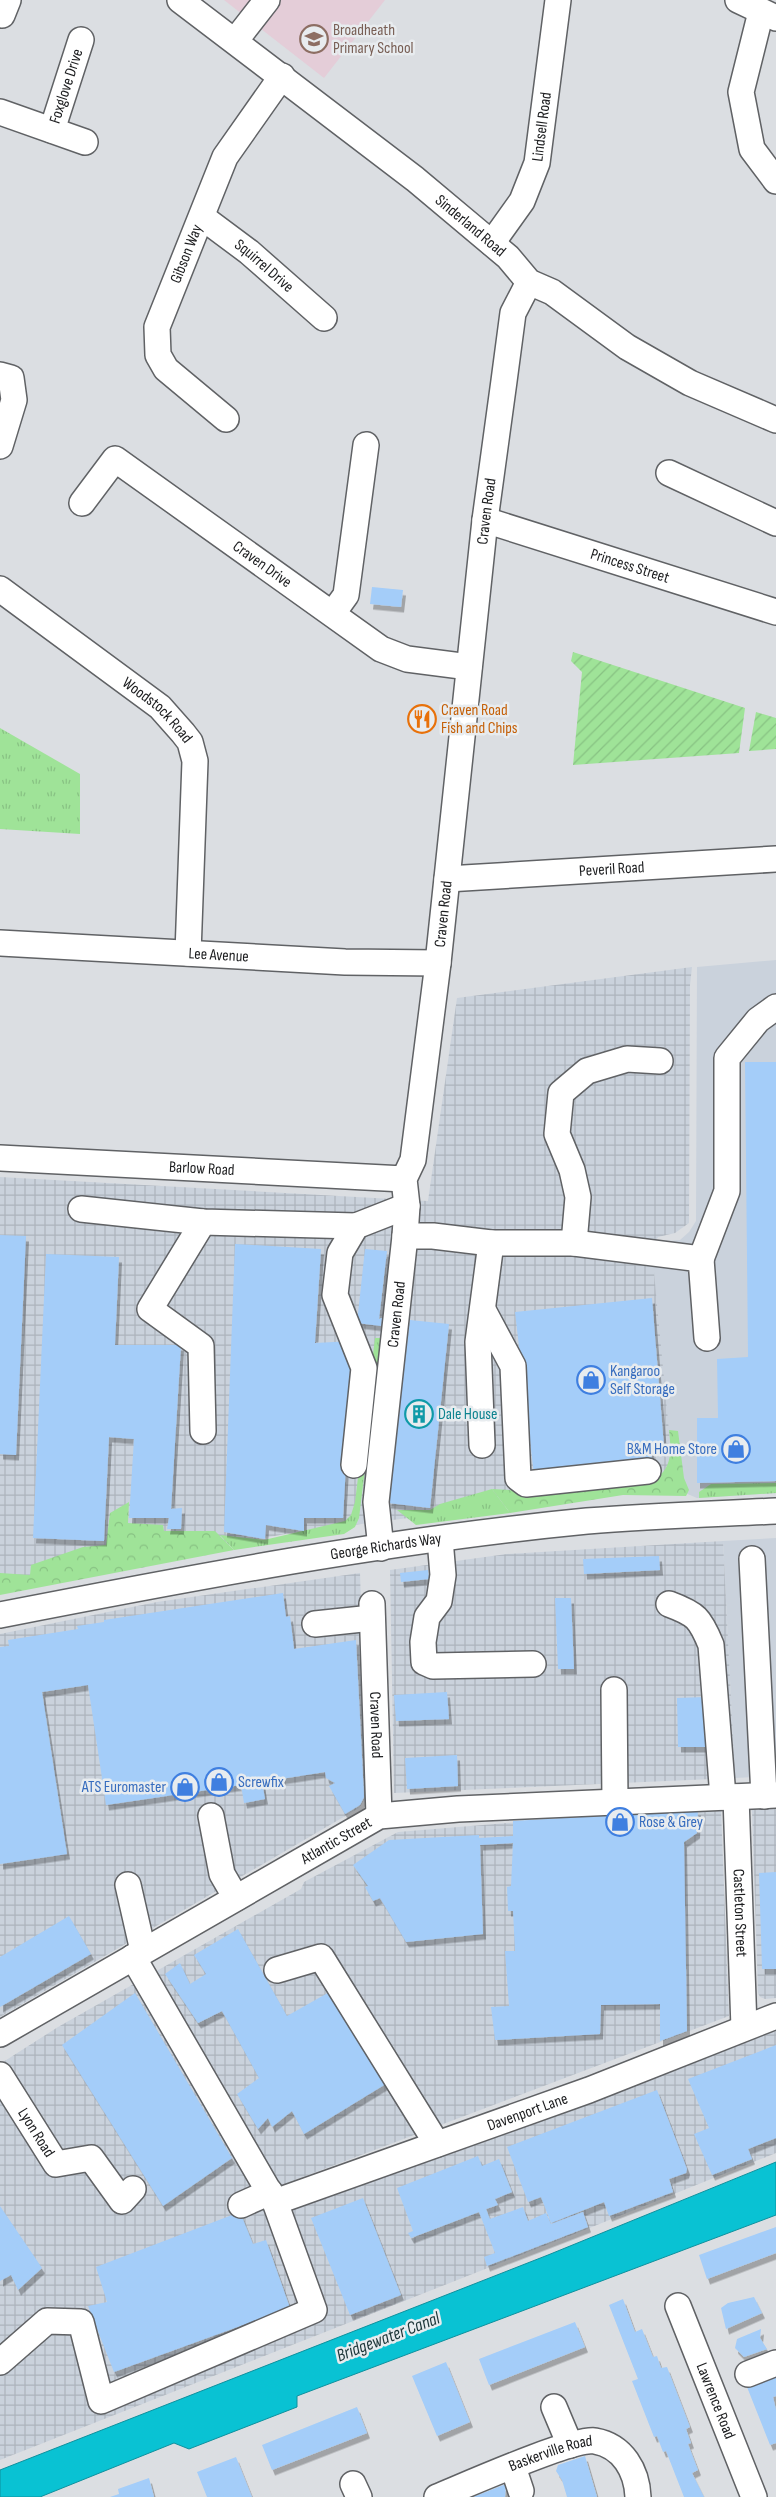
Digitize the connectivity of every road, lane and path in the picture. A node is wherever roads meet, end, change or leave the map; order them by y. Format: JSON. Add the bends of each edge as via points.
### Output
{"nodes":[{"id":1,"x":8,"y":0,"type":"edge"},
{"id":2,"x":180,"y":0,"type":"edge"},
{"id":3,"x":267,"y":0,"type":"edge"},
{"id":4,"x":558,"y":0,"type":"edge"},
{"id":5,"x":738,"y":0,"type":"edge"},
{"id":6,"x":0,"y":11,"type":"edge"},
{"id":7,"x":769,"y":15,"type":"edge"},
{"id":8,"x":81,"y":40,"type":"dead end"},
{"id":9,"x":235,"y":41,"type":"junction"},
{"id":10,"x":282,"y":76,"type":"junction"},
{"id":11,"x":0,"y":112,"type":"edge"},
{"id":12,"x":52,"y":130,"type":"junction"},
{"id":13,"x":85,"y":142,"type":"dead end"},
{"id":14,"x":776,"y":181,"type":"edge"},
{"id":15,"x":202,"y":217,"type":"junction"},
{"id":16,"x":492,"y":243,"type":"junction"},
{"id":17,"x":529,"y":282,"type":"junction"},
{"id":18,"x":324,"y":318,"type":"dead end"},
{"id":19,"x":0,"y":375,"type":"edge"},
{"id":20,"x":226,"y":419,"type":"dead end"},
{"id":21,"x":776,"y":420,"type":"edge"},
{"id":22,"x":366,"y":445,"type":"dead end"},
{"id":23,"x":0,"y":446,"type":"edge"},
{"id":24,"x":669,"y":473,"type":"dead end"},
{"id":25,"x":82,"y":503,"type":"dead end"},
{"id":26,"x":486,"y":520,"type":"junction"},
{"id":27,"x":776,"y":524,"type":"edge"},
{"id":28,"x":0,"y":589,"type":"edge"},
{"id":29,"x":776,"y":612,"type":"edge"},
{"id":30,"x":333,"y":613,"type":"junction"},
{"id":31,"x":469,"y":667,"type":"junction"},
{"id":32,"x":776,"y":859,"type":"edge"},
{"id":33,"x":446,"y":880,"type":"junction"},
{"id":34,"x":0,"y":943,"type":"edge"},
{"id":35,"x":188,"y":953,"type":"junction"},
{"id":36,"x":438,"y":964,"type":"junction"},
{"id":37,"x":776,"y":1007,"type":"edge"},
{"id":38,"x":660,"y":1061,"type":"dead end"},
{"id":39,"x":0,"y":1158,"type":"edge"},
{"id":40,"x":404,"y":1179,"type":"junction"},
{"id":41,"x":407,"y":1206,"type":"junction"},
{"id":42,"x":81,"y":1209,"type":"dead end"},
{"id":43,"x":204,"y":1222,"type":"junction"},
{"id":44,"x":356,"y":1226,"type":"junction"},
{"id":45,"x":405,"y":1236,"type":"junction"},
{"id":46,"x":491,"y":1242,"type":"junction"},
{"id":47,"x":574,"y":1243,"type":"junction"},
{"id":48,"x":701,"y":1259,"type":"junction"},
{"id":49,"x":483,"y":1310,"type":"junction"},
{"id":50,"x":707,"y":1338,"type":"dead end"},
{"id":51,"x":204,"y":1431,"type":"dead end"},
{"id":52,"x":482,"y":1446,"type":"dead end"},
{"id":53,"x":354,"y":1465,"type":"dead end"},
{"id":54,"x":648,"y":1471,"type":"dead end"},
{"id":55,"x":776,"y":1510,"type":"edge"},
{"id":56,"x":440,"y":1539,"type":"junction"},
{"id":57,"x":382,"y":1548,"type":"junction"},
{"id":58,"x":752,"y":1559,"type":"dead end"},
{"id":59,"x":669,"y":1604,"type":"dead end"},
{"id":60,"x":0,"y":1615,"type":"edge"},
{"id":61,"x":315,"y":1624,"type":"dead end"},
{"id":62,"x":533,"y":1664,"type":"dead end"},
{"id":63,"x":614,"y":1690,"type":"dead end"},
{"id":64,"x":770,"y":1796,"type":"edge"},
{"id":65,"x":729,"y":1797,"type":"junction"},
{"id":66,"x":615,"y":1802,"type":"junction"},
{"id":67,"x":211,"y":1816,"type":"dead end"},
{"id":68,"x":379,"y":1816,"type":"junction"},
{"id":69,"x":128,"y":1885,"type":"dead end"},
{"id":70,"x":236,"y":1898,"type":"junction"},
{"id":71,"x":138,"y":1954,"type":"junction"},
{"id":72,"x":277,"y":1970,"type":"dead end"},
{"id":73,"x":776,"y":2016,"type":"edge"},
{"id":74,"x":744,"y":2028,"type":"junction"},
{"id":75,"x":0,"y":2034,"type":"edge"},
{"id":76,"x":0,"y":2075,"type":"edge"},
{"id":77,"x":437,"y":2144,"type":"junction"},
{"id":78,"x":134,"y":2188,"type":"dead end"},
{"id":79,"x":273,"y":2197,"type":"junction"},
{"id":80,"x":241,"y":2205,"type":"dead end"},
{"id":81,"x":678,"y":2306,"type":"dead end"},
{"id":82,"x":0,"y":2362,"type":"edge"},
{"id":83,"x":776,"y":2363,"type":"edge"},
{"id":84,"x":748,"y":2374,"type":"dead end"},
{"id":85,"x":554,"y":2407,"type":"dead end"},
{"id":86,"x":570,"y":2445,"type":"junction"},
{"id":87,"x":513,"y":2467,"type":"junction"},
{"id":88,"x":521,"y":2491,"type":"dead end"},
{"id":89,"x":437,"y":2497,"type":"edge"},
{"id":90,"x":638,"y":2497,"type":"edge"},
{"id":91,"x":754,"y":2497,"type":"edge"}],
"edges":[{"from":1,"to":6,"type":"street","via":[[2,15]]},
{"from":2,"to":9,"type":"street","name":"Sinderland Road"},
{"from":3,"to":9,"type":"street"},
{"from":4,"to":16,"type":"street","name":"Lindsell Road","via":[[537,163],[522,201]]},
{"from":5,"to":7,"type":"street"},
{"from":7,"to":14,"type":"street","via":[[741,92],[752,149]]},
{"from":8,"to":12,"type":"street","name":"Foxglove Drive"},
{"from":9,"to":10,"type":"street","name":"Sinderland Road"},
{"from":10,"to":15,"type":"street","name":"Gibson Way","via":[[225,157]]},
{"from":10,"to":16,"type":"street","name":"Sinderland Road"},
{"from":11,"to":12,"type":"street","name":"Foxglove Drive"},
{"from":12,"to":13,"type":"street","name":"Foxglove Drive"},
{"from":15,"to":18,"type":"street","name":"Squirrel Drive","via":[[249,252]]},
{"from":15,"to":20,"type":"street","name":"Gibson Way","via":[[157,327],[158,355],[166,369]]},
{"from":16,"to":17,"type":"street","name":"Sinderland Road"},
{"from":17,"to":21,"type":"street","name":"Sinderland Road","via":[[552,292],[627,347],[690,383]]},
{"from":17,"to":26,"type":"street","name":"Craven Road","via":[[513,313]]},
{"from":19,"to":23,"type":"street","via":[[11,378],[14,400]]},
{"from":22,"to":30,"type":"street","via":[[346,595]]},
{"from":24,"to":27,"type":"street"},
{"from":25,"to":30,"type":"street","name":"Craven Drive","via":[[114,459]]},
{"from":26,"to":29,"type":"street","name":"Princess Street"},
{"from":26,"to":31,"type":"street","name":"Craven Road"},
{"from":28,"to":35,"type":"street","name":"Woodstock Road","via":[[160,707],[190,742],[196,772]]},
{"from":30,"to":31,"type":"street","name":"Craven Drive","via":[[381,649],[407,659]]},
{"from":31,"to":33,"type":"street","name":"Craven Road"},
{"from":32,"to":33,"type":"street","name":"Peveril Road"},
{"from":33,"to":36,"type":"street","name":"Craven Road"},
{"from":34,"to":35,"type":"street","name":"Lee Avenue"},
{"from":35,"to":36,"type":"street","name":"Lee Avenue"},
{"from":36,"to":40,"type":"street","name":"Craven Road","via":[[412,1160]]},
{"from":37,"to":48,"type":"street","via":[[758,1020],[727,1058],[727,1191]]},
{"from":38,"to":47,"type":"street","via":[[627,1060],[587,1071],[561,1093],[558,1134],[578,1197]]},
{"from":39,"to":40,"type":"street","name":"Barlow Road"},
{"from":40,"to":41,"type":"street","name":"Craven Road"},
{"from":41,"to":44,"type":"street"},
{"from":41,"to":45,"type":"street","name":"Craven Road"},
{"from":42,"to":43,"type":"street"},
{"from":43,"to":44,"type":"street"},
{"from":43,"to":51,"type":"street","via":[[150,1309],[201,1346]]},
{"from":44,"to":53,"type":"street","via":[[340,1253],[335,1295],[364,1368]]},
{"from":45,"to":46,"type":"street"},
{"from":45,"to":57,"type":"street","name":"Craven Road","via":[[376,1502]]},
{"from":46,"to":47,"type":"street"},
{"from":46,"to":49,"type":"street"},
{"from":47,"to":48,"type":"street"},
{"from":48,"to":50,"type":"street"},
{"from":49,"to":52,"type":"street","via":[[478,1342]]},
{"from":49,"to":54,"type":"street","via":[[512,1366],[518,1478],[526,1484]]},
{"from":55,"to":56,"type":"street","name":"George Richards Way","via":[[588,1521]]},
{"from":56,"to":57,"type":"street","name":"George Richards Way"},
{"from":56,"to":62,"type":"street","via":[[443,1575],[439,1601],[427,1617],[424,1662],[433,1666]]},
{"from":57,"to":60,"type":"street","name":"George Richards Way","via":[[179,1580]]},
{"from":58,"to":64,"type":"street"},
{"from":59,"to":65,"type":"street","name":"Castleton Street","via":[[692,1612],[702,1624],[711,1645]]},
{"from":61,"to":68,"type":"street","name":"Craven Road","via":[[372,1611]]},
{"from":63,"to":66,"type":"street"},
{"from":64,"to":65,"type":"street","name":"Atlantic Street"},
{"from":65,"to":66,"type":"street","name":"Atlantic Street"},
{"from":65,"to":74,"type":"street","name":"Castleton Street"},
{"from":66,"to":68,"type":"street","name":"Atlantic Street","via":[[458,1808]]},
{"from":67,"to":70,"type":"street","via":[[222,1874]]},
{"from":68,"to":70,"type":"street","name":"Atlantic Street"},
{"from":69,"to":71,"type":"street"},
{"from":70,"to":71,"type":"street","name":"Atlantic Street"},
{"from":71,"to":75,"type":"street","name":"Atlantic Street"},
{"from":71,"to":79,"type":"street"},
{"from":72,"to":77,"type":"street","via":[[321,1957]]},
{"from":73,"to":74,"type":"street","name":"Davenport Lane"},
{"from":74,"to":77,"type":"street","name":"Davenport Lane","via":[[589,2090]]},
{"from":76,"to":78,"type":"street","name":"Lyon Road","via":[[56,2164],[91,2158],[122,2201]]},
{"from":77,"to":79,"type":"street","name":"Davenport Lane"},
{"from":79,"to":80,"type":"street","name":"Davenport Lane"},
{"from":79,"to":82,"type":"street","via":[[314,2310],[101,2401],[81,2322],[47,2321]]},
{"from":81,"to":91,"type":"street","name":"Lawrence Road"},
{"from":83,"to":84,"type":"street"},
{"from":85,"to":86,"type":"street"},
{"from":86,"to":87,"type":"street","name":"Baskerville Road"},
{"from":86,"to":90,"type":"street","name":"Baskerville Road","via":[[594,2441],[616,2450],[633,2470]]},
{"from":87,"to":88,"type":"street"},
{"from":87,"to":89,"type":"street","name":"Baskerville Road"}]}
